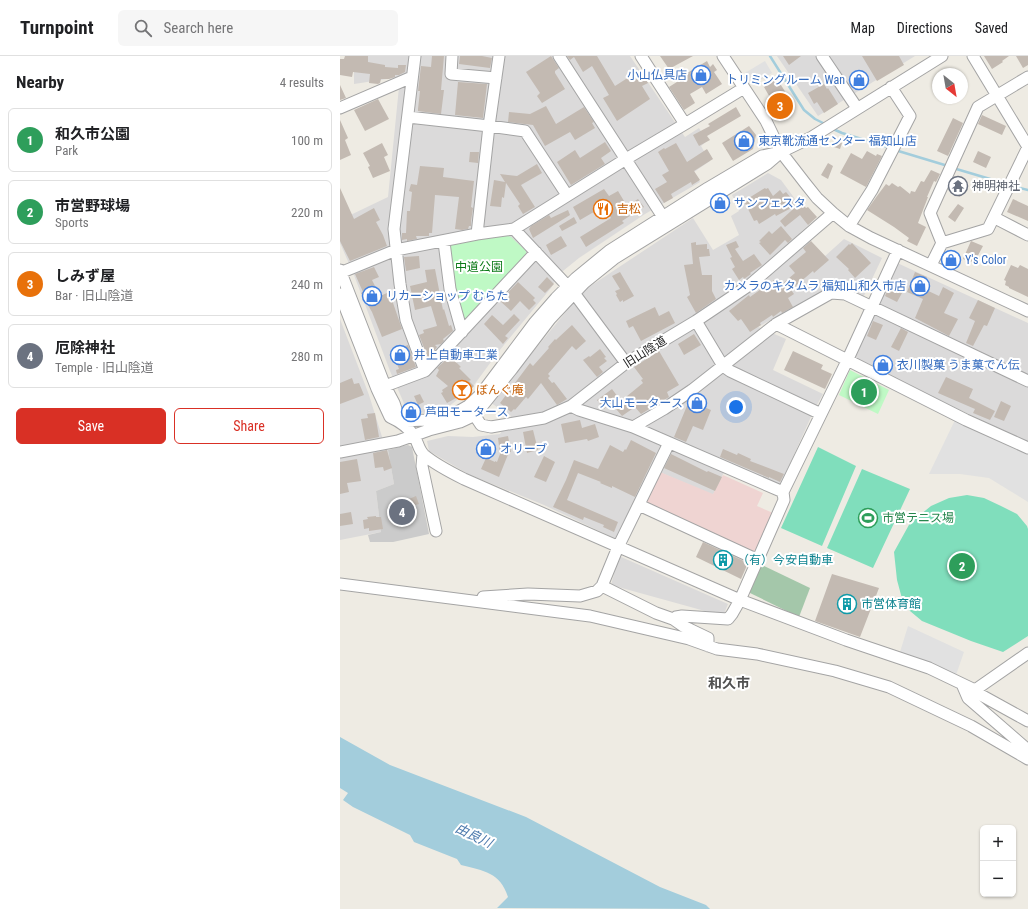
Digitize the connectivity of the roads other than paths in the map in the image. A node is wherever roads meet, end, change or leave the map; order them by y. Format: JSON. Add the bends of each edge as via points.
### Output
{"nodes":[{"id":1,"x":415,"y":56,"type":"edge"},
{"id":2,"x":452,"y":56,"type":"edge"},
{"id":3,"x":499,"y":56,"type":"edge"},
{"id":4,"x":559,"y":56,"type":"edge"},
{"id":5,"x":641,"y":56,"type":"edge"},
{"id":6,"x":723,"y":56,"type":"edge"},
{"id":7,"x":822,"y":56,"type":"edge"},
{"id":8,"x":942,"y":56,"type":"edge"},
{"id":9,"x":973,"y":56,"type":"edge"},
{"id":10,"x":412,"y":77,"type":"junction"},
{"id":11,"x":1028,"y":77,"type":"edge"},
{"id":12,"x":496,"y":78,"type":"junction"},
{"id":13,"x":891,"y":87,"type":"junction"},
{"id":14,"x":744,"y":88,"type":"junction"},
{"id":15,"x":997,"y":96,"type":"junction"},
{"id":16,"x":340,"y":108,"type":"edge"},
{"id":17,"x":856,"y":108,"type":"junction"},
{"id":18,"x":408,"y":117,"type":"junction"},
{"id":19,"x":686,"y":124,"type":"junction"},
{"id":20,"x":489,"y":126,"type":"junction"},
{"id":21,"x":1028,"y":147,"type":"edge"},
{"id":22,"x":781,"y":152,"type":"junction"},
{"id":23,"x":626,"y":159,"type":"junction"},
{"id":24,"x":567,"y":195,"type":"junction"},
{"id":25,"x":833,"y":213,"type":"junction"},
{"id":26,"x":995,"y":218,"type":"junction"},
{"id":27,"x":665,"y":222,"type":"junction"},
{"id":28,"x":849,"y":226,"type":"junction"},
{"id":29,"x":514,"y":229,"type":"junction"},
{"id":30,"x":477,"y":234,"type":"junction"},
{"id":31,"x":1028,"y":235,"type":"edge"},
{"id":32,"x":444,"y":242,"type":"junction"},
{"id":33,"x":942,"y":243,"type":"junction"},
{"id":34,"x":396,"y":250,"type":"junction"},
{"id":35,"x":898,"y":250,"type":"junction"},
{"id":36,"x":536,"y":252,"type":"junction"},
{"id":37,"x":931,"y":265,"type":"junction"},
{"id":38,"x":340,"y":272,"type":"edge"},
{"id":39,"x":571,"y":289,"type":"junction"},
{"id":40,"x":340,"y":294,"type":"edge"},
{"id":41,"x":871,"y":307,"type":"junction"},
{"id":42,"x":1028,"y":311,"type":"edge"},
{"id":43,"x":696,"y":321,"type":"junction"},
{"id":44,"x":776,"y":324,"type":"junction"},
{"id":45,"x":462,"y":332,"type":"junction"},
{"id":46,"x":846,"y":361,"type":"junction"},
{"id":47,"x":626,"y":362,"type":"junction"},
{"id":48,"x":723,"y":366,"type":"junction"},
{"id":49,"x":425,"y":371,"type":"junction"},
{"id":50,"x":1028,"y":381,"type":"edge"},
{"id":51,"x":381,"y":388,"type":"junction"},
{"id":52,"x":468,"y":406,"type":"junction"},
{"id":53,"x":571,"y":406,"type":"junction"},
{"id":54,"x":821,"y":414,"type":"junction"},
{"id":55,"x":475,"y":415,"type":"junction"},
{"id":56,"x":400,"y":421,"type":"junction"},
{"id":57,"x":633,"y":427,"type":"junction"},
{"id":58,"x":414,"y":436,"type":"junction"},
{"id":59,"x":669,"y":443,"type":"junction"},
{"id":60,"x":1028,"y":448,"type":"edge"},
{"id":61,"x":340,"y":452,"type":"edge"},
{"id":62,"x":423,"y":454,"type":"junction"},
{"id":63,"x":783,"y":492,"type":"junction"},
{"id":64,"x":639,"y":504,"type":"junction"},
{"id":65,"x":436,"y":531,"type":"dead end"},
{"id":66,"x":618,"y":547,"type":"junction"},
{"id":67,"x":758,"y":560,"type":"junction"},
{"id":68,"x":340,"y":584,"type":"edge"},
{"id":69,"x":602,"y":586,"type":"junction"},
{"id":70,"x":463,"y":600,"type":"junction"},
{"id":71,"x":740,"y":600,"type":"junction"},
{"id":72,"x":673,"y":619,"type":"junction"},
{"id":73,"x":708,"y":646,"type":"junction"},
{"id":74,"x":1028,"y":653,"type":"edge"},
{"id":75,"x":962,"y":684,"type":"junction"},
{"id":76,"x":975,"y":690,"type":"junction"},
{"id":77,"x":1028,"y":721,"type":"edge"},
{"id":78,"x":1028,"y":750,"type":"edge"},
{"id":79,"x":1028,"y":759,"type":"edge"}],
"edges":[{"from":1,"to":10,"type":"street"},
{"from":2,"to":12,"type":"street","via":[[451,74]]},
{"from":3,"to":12,"type":"street"},
{"from":4,"to":23,"type":"street"},
{"from":5,"to":19,"type":"street"},
{"from":6,"to":14,"type":"street"},
{"from":7,"to":17,"type":"street"},
{"from":8,"to":13,"type":"street"},
{"from":9,"to":15,"type":"street"},
{"from":10,"to":16,"type":"street"},
{"from":10,"to":18,"type":"street"},
{"from":11,"to":15,"type":"street"},
{"from":12,"to":20,"type":"street"},
{"from":13,"to":17,"type":"street"},
{"from":13,"to":28,"type":"street","via":[[910,116],[872,190]]},
{"from":14,"to":19,"type":"street"},
{"from":14,"to":22,"type":"street","via":[[766,121]]},
{"from":15,"to":21,"type":"street"},
{"from":15,"to":33,"type":"street","via":[[978,107],[930,213]]},
{"from":17,"to":22,"type":"street","via":[[812,137]]},
{"from":18,"to":20,"type":"street"},
{"from":18,"to":34,"type":"street","via":[[394,229]]},
{"from":19,"to":23,"type":"street"},
{"from":20,"to":24,"type":"street","via":[[525,131]]},
{"from":20,"to":30,"type":"street"},
{"from":21,"to":26,"type":"street"},
{"from":22,"to":25,"type":"street","via":[[817,198]]},
{"from":22,"to":27,"type":"street","via":[[767,164]]},
{"from":23,"to":24,"type":"street"},
{"from":23,"to":27,"type":"street"},
{"from":24,"to":29,"type":"street"},
{"from":25,"to":28,"type":"street"},
{"from":25,"to":43,"type":"street","name":"旧山陰道","via":[[751,284]]},
{"from":26,"to":31,"type":"street"},
{"from":26,"to":33,"type":"street","via":[[988,229]]},
{"from":27,"to":39,"type":"street","via":[[584,283]]},
{"from":28,"to":35,"type":"street"},
{"from":29,"to":30,"type":"street"},
{"from":29,"to":36,"type":"street"},
{"from":30,"to":32,"type":"street"},
{"from":32,"to":34,"type":"street"},
{"from":32,"to":45,"type":"street","via":[[450,289]]},
{"from":33,"to":37,"type":"street"},
{"from":34,"to":38,"type":"street"},
{"from":34,"to":49,"type":"street","via":[[406,320]]},
{"from":35,"to":37,"type":"street"},
{"from":35,"to":41,"type":"street"},
{"from":36,"to":39,"type":"street"},
{"from":36,"to":45,"type":"street"},
{"from":37,"to":42,"type":"street"},
{"from":38,"to":51,"type":"street"},
{"from":39,"to":47,"type":"street"},
{"from":39,"to":52,"type":"street","via":[[535,322],[481,394]]},
{"from":39,"to":55,"type":"street"},
{"from":40,"to":51,"type":"street"},
{"from":41,"to":44,"type":"street","via":[[845,294],[831,293]]},
{"from":41,"to":46,"type":"street"},
{"from":41,"to":50,"type":"street"},
{"from":43,"to":47,"type":"street","name":"旧山陰道"},
{"from":43,"to":48,"type":"street"},
{"from":44,"to":46,"type":"street"},
{"from":44,"to":48,"type":"street"},
{"from":45,"to":49,"type":"street"},
{"from":46,"to":54,"type":"street"},
{"from":46,"to":60,"type":"street"},
{"from":47,"to":53,"type":"street","name":"旧山陰道"},
{"from":48,"to":54,"type":"street"},
{"from":48,"to":57,"type":"street","via":[[670,405]]},
{"from":49,"to":51,"type":"street"},
{"from":51,"to":56,"type":"street","via":[[394,403]]},
{"from":52,"to":55,"type":"street","name":"旧山陰道"},
{"from":52,"to":56,"type":"street","via":[[448,417]]},
{"from":53,"to":55,"type":"street","name":"旧山陰道","via":[[544,418],[491,427],[481,425]]},
{"from":53,"to":57,"type":"street"},
{"from":54,"to":63,"type":"street"},
{"from":55,"to":58,"type":"street"},
{"from":56,"to":58,"type":"street"},
{"from":57,"to":59,"type":"street"},
{"from":58,"to":61,"type":"street"},
{"from":58,"to":62,"type":"street"},
{"from":59,"to":63,"type":"street"},
{"from":59,"to":64,"type":"street"},
{"from":62,"to":65,"type":"street","via":[[422,466]]},
{"from":62,"to":66,"type":"street","via":[[464,479]]},
{"from":63,"to":67,"type":"street","via":[[784,500]]},
{"from":64,"to":66,"type":"street"},
{"from":64,"to":67,"type":"street"},
{"from":66,"to":69,"type":"street"},
{"from":66,"to":71,"type":"street"},
{"from":67,"to":71,"type":"street"},
{"from":68,"to":70,"type":"street"},
{"from":69,"to":70,"type":"street","via":[[597,591],[580,596],[528,594]]},
{"from":69,"to":72,"type":"street"},
{"from":70,"to":73,"type":"street","via":[[590,616],[689,639]]},
{"from":71,"to":72,"type":"street","via":[[728,619],[682,616]]},
{"from":71,"to":75,"type":"street","via":[[929,668]]},
{"from":72,"to":73,"type":"street","via":[[708,638]]},
{"from":73,"to":79,"type":"street","via":[[835,671],[889,687],[971,726]]},
{"from":74,"to":76,"type":"street"},
{"from":75,"to":76,"type":"street"},
{"from":75,"to":78,"type":"street","via":[[968,698]]},
{"from":76,"to":77,"type":"street"}]}
